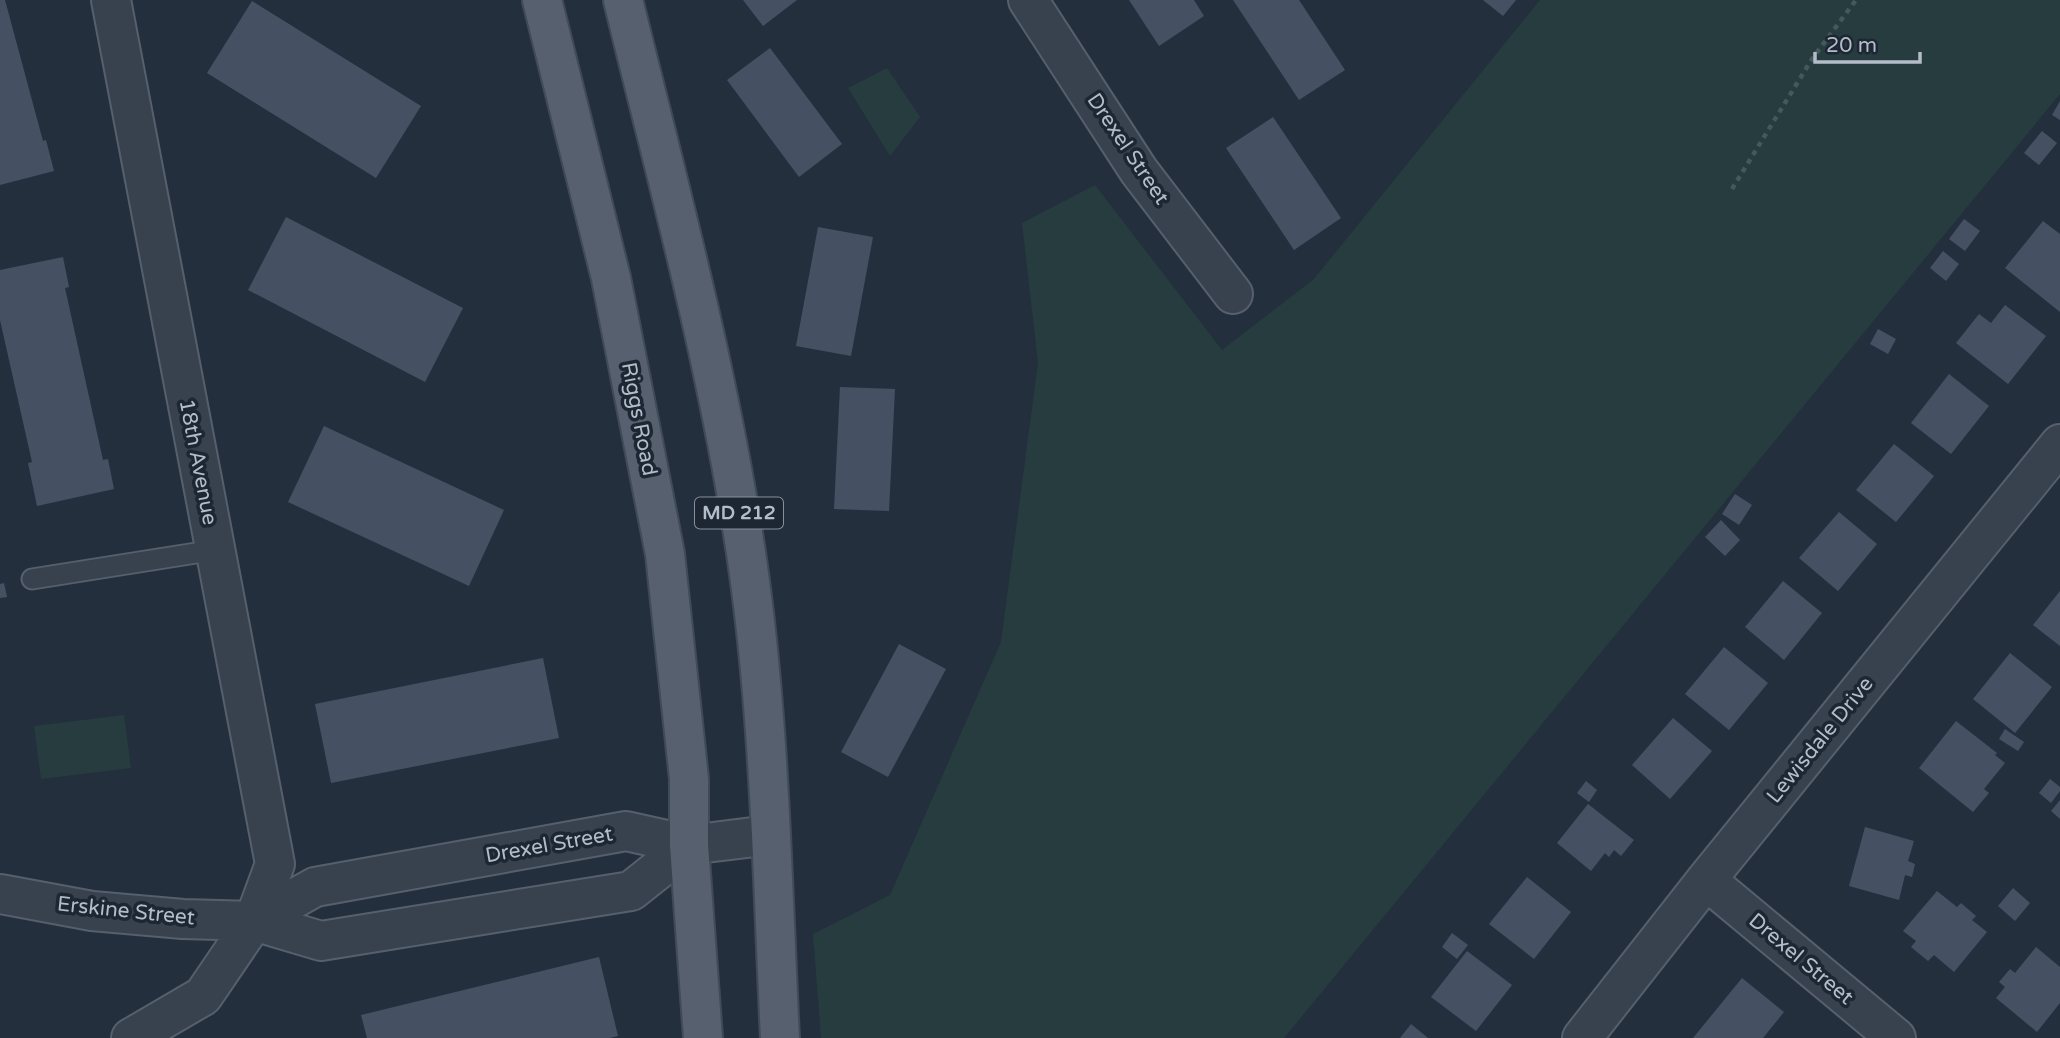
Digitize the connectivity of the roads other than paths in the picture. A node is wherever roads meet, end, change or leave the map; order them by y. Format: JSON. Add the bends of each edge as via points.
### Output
{"nodes":[{"id":1,"x":111,"y":0,"type":"edge"},
{"id":2,"x":542,"y":0,"type":"edge"},
{"id":3,"x":623,"y":0,"type":"edge"},
{"id":4,"x":1028,"y":0,"type":"edge"},
{"id":5,"x":1233,"y":294,"type":"dead end"},
{"id":6,"x":2060,"y":444,"type":"edge"},
{"id":7,"x":215,"y":550,"type":"junction"},
{"id":8,"x":32,"y":579,"type":"dead end"},
{"id":9,"x":770,"y":835,"type":"junction"},
{"id":10,"x":689,"y":845,"type":"junction"},
{"id":11,"x":1706,"y":880,"type":"junction"},
{"id":12,"x":0,"y":894,"type":"edge"},
{"id":13,"x":254,"y":921,"type":"junction"},
{"id":14,"x":131,"y":1038,"type":"edge"},
{"id":15,"x":704,"y":1038,"type":"edge"},
{"id":16,"x":779,"y":1038,"type":"edge"},
{"id":17,"x":1582,"y":1038,"type":"edge"},
{"id":18,"x":1896,"y":1038,"type":"edge"}],
"edges":[{"from":1,"to":7,"type":"street","name":"18th Avenue"},
{"from":2,"to":10,"type":"main road","name":"Riggs Road","via":[[611,278],[666,554],[689,779]]},
{"from":3,"to":9,"type":"main road","number":"MD 212","via":[[692,274],[731,467],[758,654]]},
{"from":4,"to":5,"type":"street","name":"Drexel Street","via":[[1139,171]]},
{"from":6,"to":11,"type":"street","name":"Lewisdale Drive"},
{"from":7,"to":8,"type":"lane"},
{"from":7,"to":13,"type":"street","name":"18th Avenue","via":[[275,864]]},
{"from":9,"to":10,"type":"street"},
{"from":9,"to":16,"type":"main road","number":"MD 212"},
{"from":10,"to":13,"type":"street","name":"Drexel Street","via":[[626,831],[315,887]]},
{"from":10,"to":13,"type":"street","via":[[631,891],[321,941]]},
{"from":10,"to":15,"type":"main road","name":"Riggs Road"},
{"from":11,"to":17,"type":"street","name":"Lewisdale Drive"},
{"from":11,"to":18,"type":"street","name":"Drexel Street"},
{"from":12,"to":13,"type":"street","name":"Erskine Street","via":[[92,911]]},
{"from":13,"to":14,"type":"street","name":"Drexel Street","via":[[203,996]]}]}
